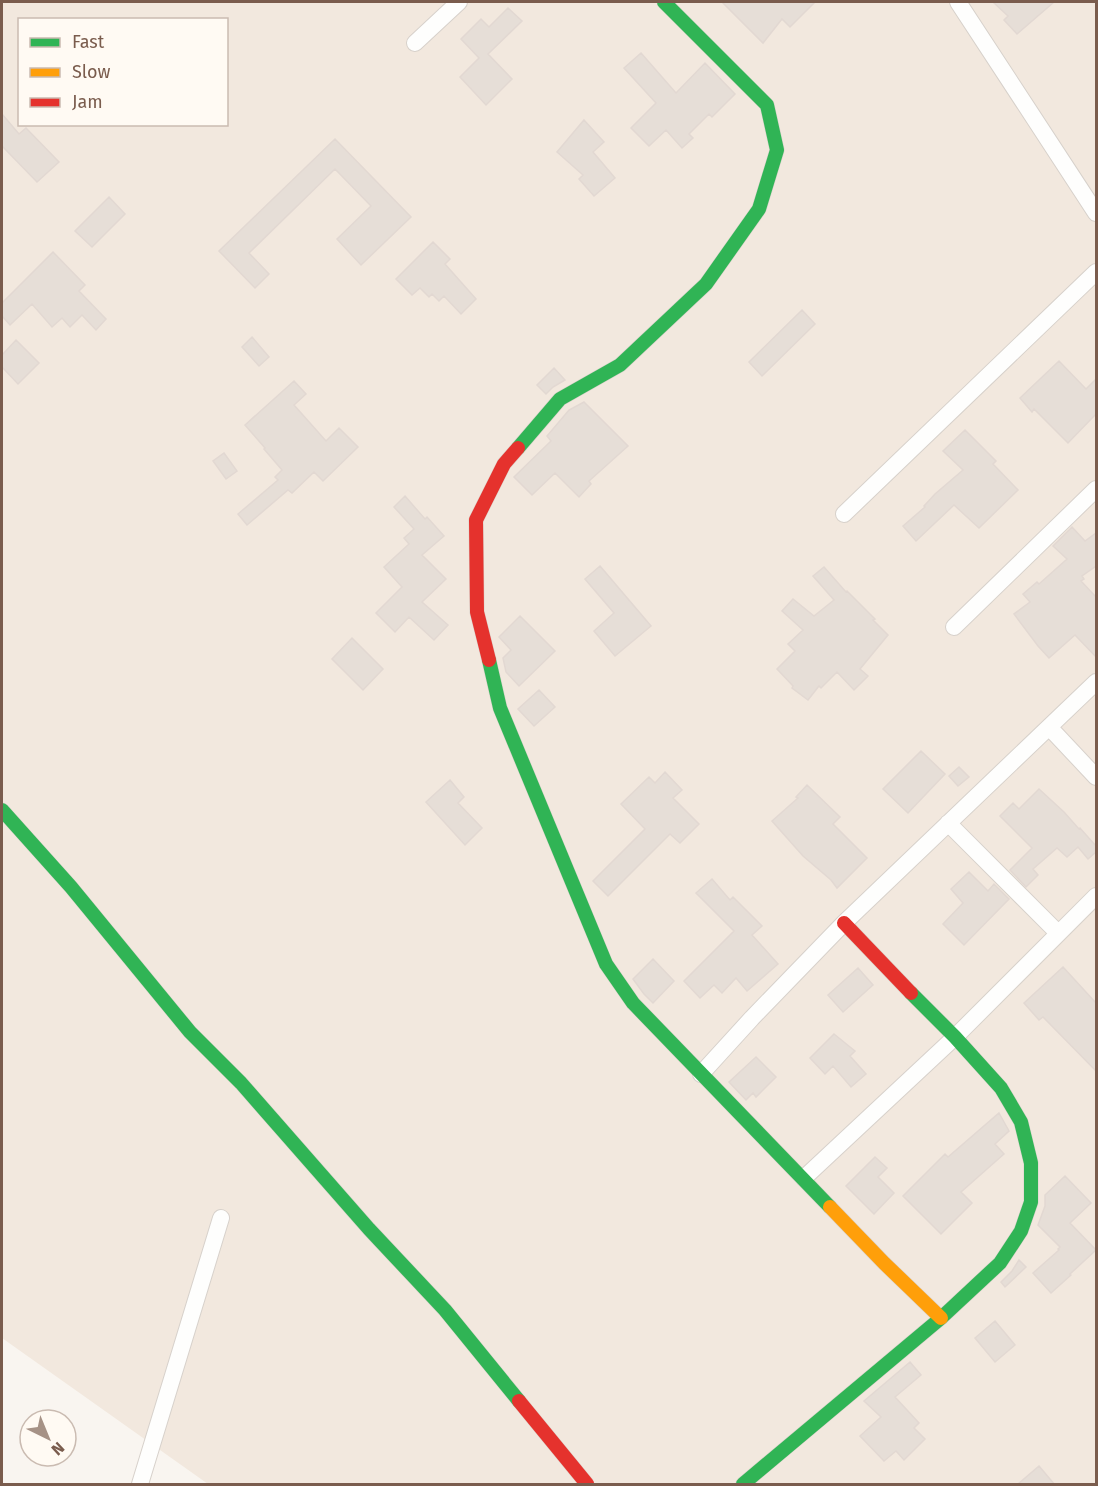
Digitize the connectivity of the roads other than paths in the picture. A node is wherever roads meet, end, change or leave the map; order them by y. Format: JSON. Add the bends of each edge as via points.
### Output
{"nodes":[{"id":1,"x":459,"y":2,"type":"edge"},
{"id":2,"x":958,"y":2,"type":"edge"},
{"id":3,"x":667,"y":3,"type":"edge"},
{"id":4,"x":415,"y":43,"type":"dead end"},
{"id":5,"x":1096,"y":213,"type":"edge"},
{"id":6,"x":1096,"y":272,"type":"edge"},
{"id":7,"x":1096,"y":489,"type":"edge"},
{"id":8,"x":844,"y":514,"type":"dead end"},
{"id":9,"x":954,"y":627,"type":"dead end"},
{"id":10,"x":1096,"y":682,"type":"edge"},
{"id":11,"x":1049,"y":727,"type":"junction"},
{"id":12,"x":1096,"y":777,"type":"edge"},
{"id":13,"x":2,"y":810,"type":"edge"},
{"id":14,"x":948,"y":823,"type":"junction"},
{"id":15,"x":1096,"y":896,"type":"edge"},
{"id":16,"x":844,"y":923,"type":"junction"},
{"id":17,"x":1058,"y":933,"type":"junction"},
{"id":18,"x":955,"y":1037,"type":"junction"},
{"id":19,"x":701,"y":1074,"type":"junction"},
{"id":20,"x":804,"y":1178,"type":"junction"},
{"id":21,"x":221,"y":1218,"type":"dead end"},
{"id":22,"x":941,"y":1318,"type":"junction"},
{"id":23,"x":140,"y":1485,"type":"edge"},
{"id":24,"x":587,"y":1485,"type":"edge"},
{"id":25,"x":743,"y":1485,"type":"edge"}],
"edges":[{"from":1,"to":4,"type":"street"},
{"from":2,"to":5,"type":"street"},
{"from":3,"to":19,"type":"street","via":[[766,105],[777,150],[759,210],[706,284],[620,364],[560,399],[504,464],[476,519],[477,612],[501,708],[606,964],[633,1003]]},
{"from":6,"to":8,"type":"street"},
{"from":7,"to":9,"type":"street"},
{"from":10,"to":11,"type":"street"},
{"from":11,"to":12,"type":"street"},
{"from":11,"to":14,"type":"street"},
{"from":13,"to":24,"type":"street","via":[[190,1032],[241,1083],[445,1310]]},
{"from":14,"to":16,"type":"street"},
{"from":14,"to":17,"type":"street"},
{"from":15,"to":17,"type":"street"},
{"from":16,"to":18,"type":"street"},
{"from":16,"to":19,"type":"street"},
{"from":17,"to":18,"type":"street"},
{"from":18,"to":20,"type":"street"},
{"from":18,"to":22,"type":"street","via":[[1001,1088],[1021,1122],[1031,1163],[1030,1202],[1021,1231],[999,1263]]},
{"from":19,"to":20,"type":"street"},
{"from":20,"to":22,"type":"street"},
{"from":21,"to":23,"type":"street"},
{"from":22,"to":25,"type":"street"}]}
